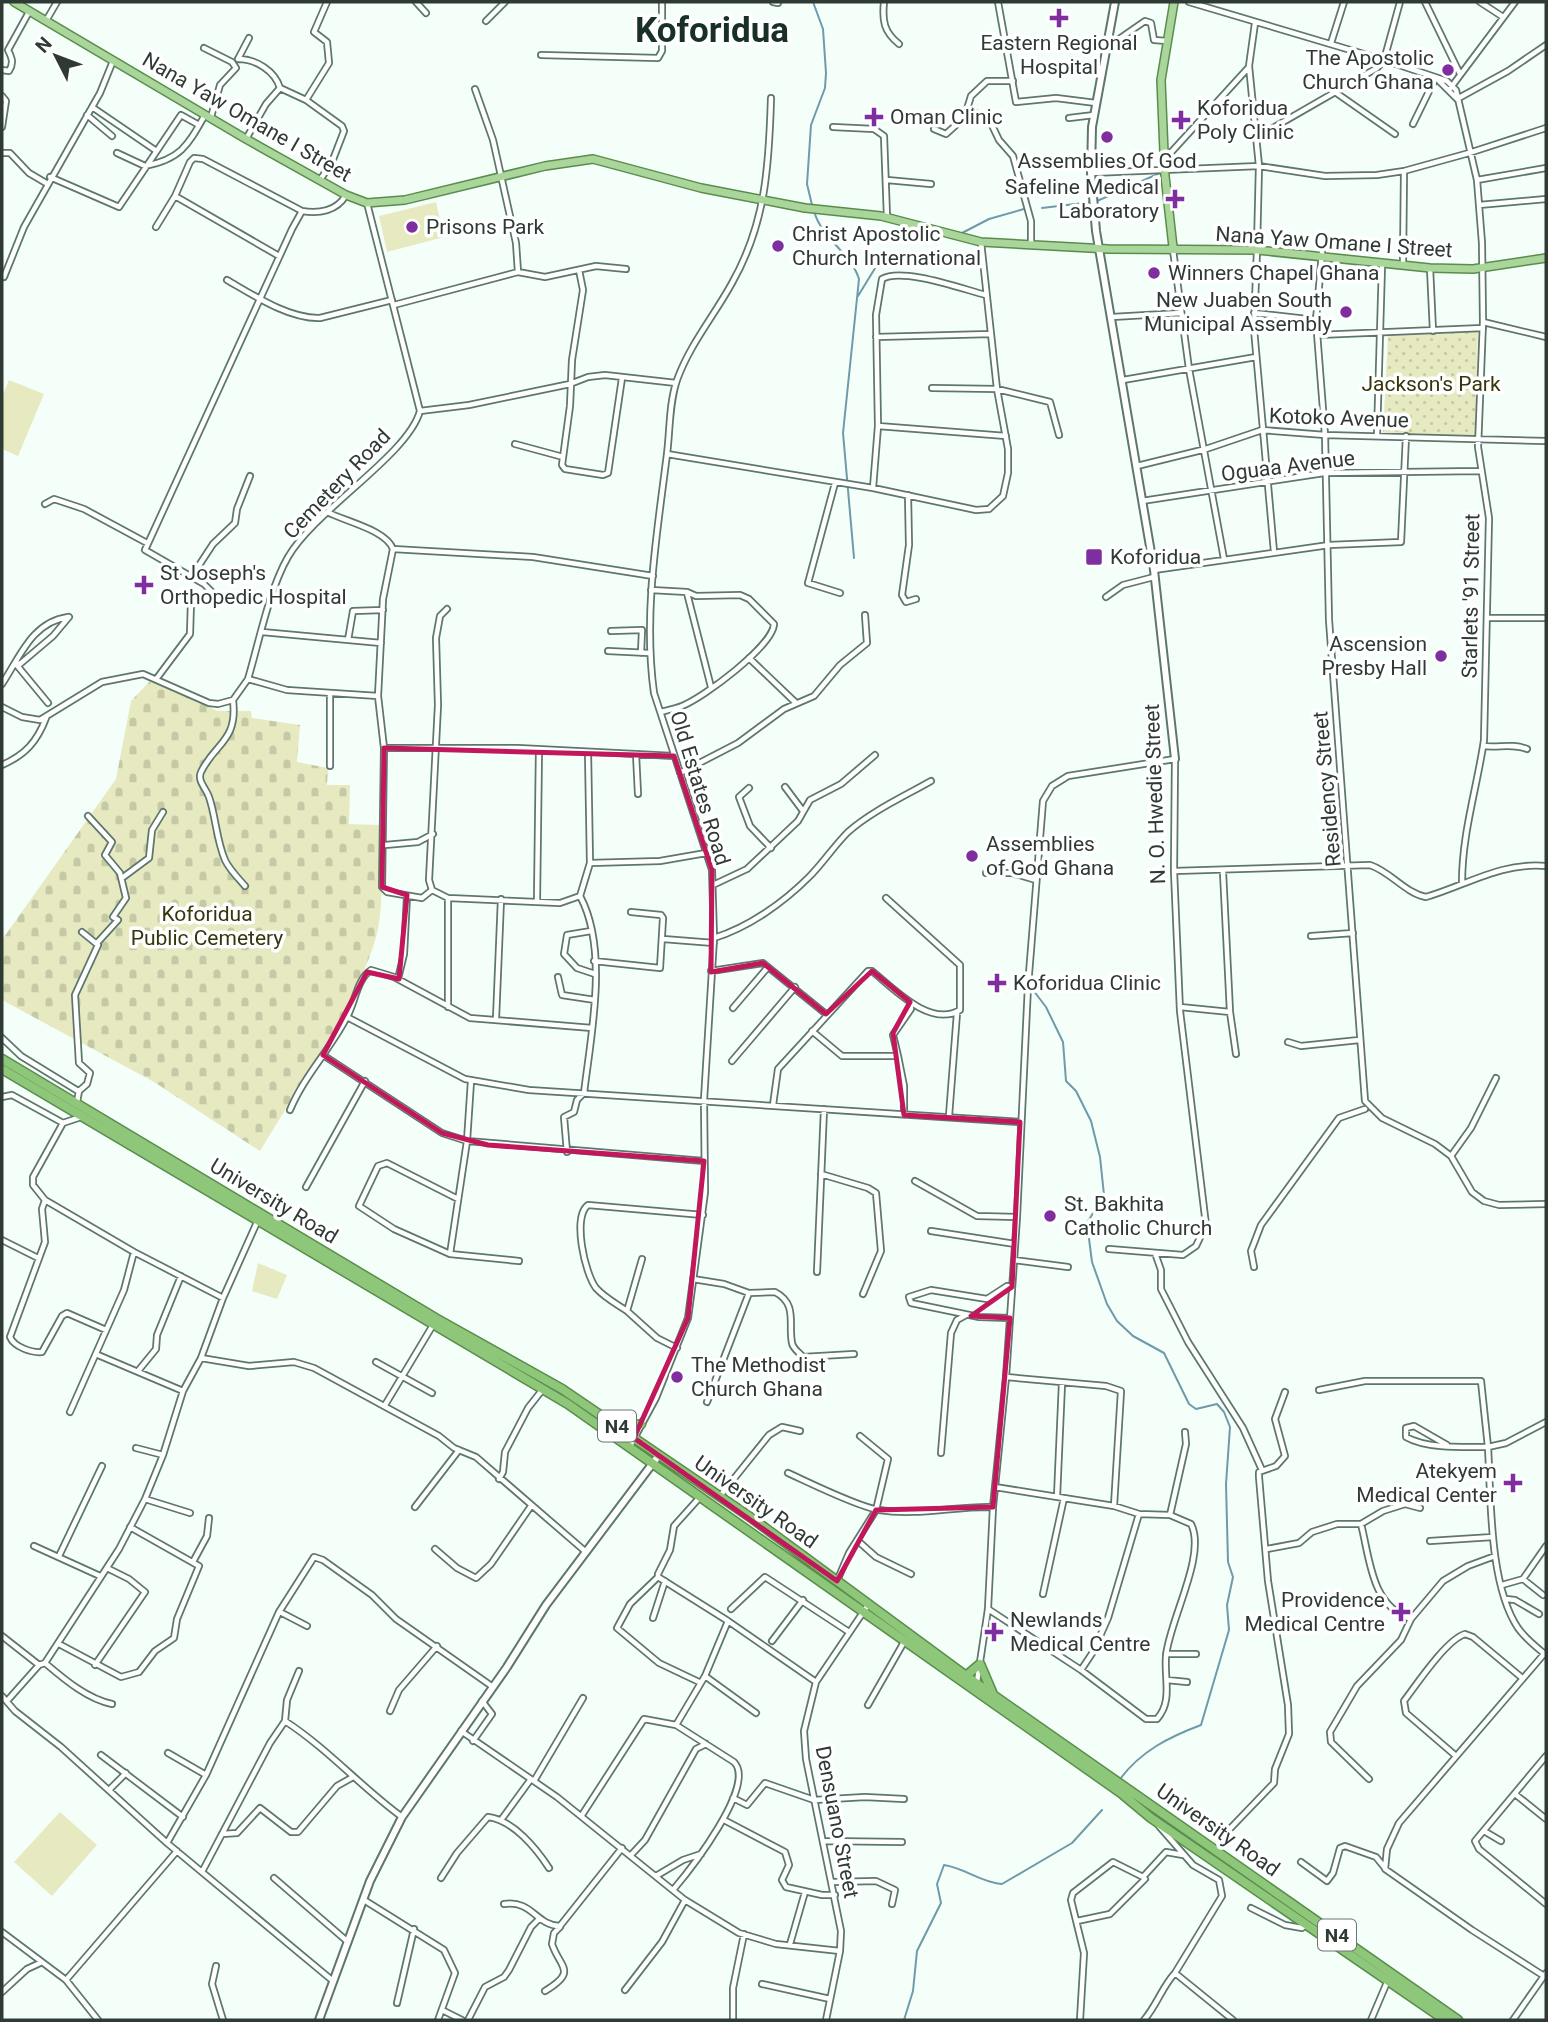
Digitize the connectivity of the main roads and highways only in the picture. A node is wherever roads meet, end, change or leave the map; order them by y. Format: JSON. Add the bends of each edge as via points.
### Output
{"nodes":[{"id":1,"x":14,"y":2,"type":"edge"},
{"id":2,"x":1174,"y":2,"type":"edge"},
{"id":3,"x":1173,"y":249,"type":"junction"},
{"id":4,"x":1322,"y":255,"type":"junction"},
{"id":5,"x":1546,"y":258,"type":"edge"},
{"id":6,"x":1482,"y":266,"type":"junction"},
{"id":7,"x":2,"y":1059,"type":"edge"},
{"id":8,"x":2,"y":1069,"type":"edge"},
{"id":9,"x":435,"y":1322,"type":"junction"},
{"id":10,"x":641,"y":1424,"type":"road end"},
{"id":11,"x":622,"y":1430,"type":"junction"},
{"id":12,"x":632,"y":1442,"type":"junction"},
{"id":13,"x":867,"y":1609,"type":"junction"},
{"id":14,"x":966,"y":1676,"type":"junction"},
{"id":15,"x":992,"y":1692,"type":"junction"},
{"id":16,"x":1199,"y":1844,"type":"junction"},
{"id":17,"x":1213,"y":1854,"type":"junction"},
{"id":18,"x":1390,"y":1977,"type":"junction"},
{"id":19,"x":1445,"y":2020,"type":"edge"},
{"id":20,"x":1458,"y":2020,"type":"edge"}],
"edges":[{"from":1,"to":3,"type":"main road","name":"Nana Yaw Omane I Street","via":[[246,139],[367,203],[405,200],[593,159],[701,188],[804,208],[887,217],[981,242]]},
{"from":2,"to":3,"type":"main road","via":[[1161,79]]},
{"from":3,"to":4,"type":"main road","name":"Nana Yaw Omane I Street"},
{"from":4,"to":6,"type":"main road","name":"Nana Yaw Omane I Street"},
{"from":4,"to":6,"type":"main road","name":"Nana Yaw Omane I Street","via":[[1382,265]]},
{"from":5,"to":6,"type":"main road","name":"Nana Yaw Omane I Street"},
{"from":7,"to":9,"type":"highway","name":"University Road","number":"N4"},
{"from":8,"to":9,"type":"highway","name":"University Road","number":"N4"},
{"from":9,"to":11,"type":"highway","name":"University Road","number":"N4","via":[[562,1389]]},
{"from":9,"to":12,"type":"highway","name":"University Road","number":"N4"},
{"from":10,"to":11,"type":"highway"},
{"from":11,"to":12,"type":"highway","name":"University Road","number":"N4"},
{"from":12,"to":13,"type":"highway","name":"University Road","number":"N4","via":[[653,1463]]},
{"from":12,"to":13,"type":"highway","name":"University Road","number":"N4","via":[[719,1496],[837,1581]]},
{"from":13,"to":14,"type":"highway","name":"University Road","number":"N4"},
{"from":13,"to":16,"type":"highway","name":"University Road","number":"N4","via":[[904,1642],[1151,1818]]},
{"from":14,"to":15,"type":"highway","name":"University Road","number":"N4"},
{"from":14,"to":15,"type":"highway","via":[[980,1664]]},
{"from":15,"to":16,"type":"highway","name":"University Road","number":"N4"},
{"from":16,"to":17,"type":"highway","name":"University Road","number":"N4"},
{"from":17,"to":18,"type":"highway","name":"University Road","number":"N4","via":[[1306,1924]]},
{"from":17,"to":18,"type":"highway","name":"University Road","number":"N4","via":[[1312,1916]]},
{"from":18,"to":19,"type":"highway","name":"University Road","number":"N4"},
{"from":18,"to":20,"type":"highway","name":"University Road","number":"N4"}]}
